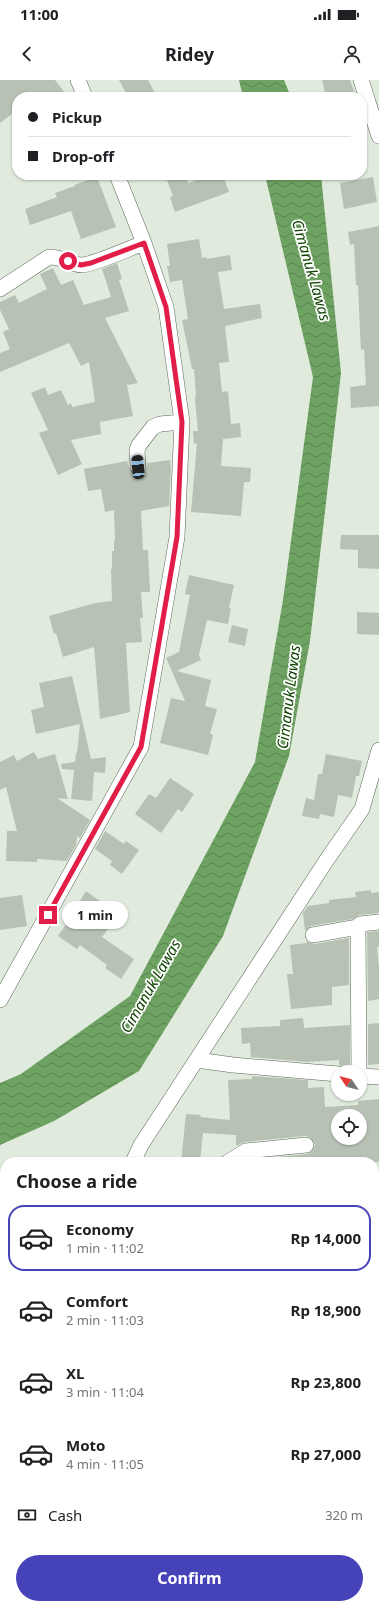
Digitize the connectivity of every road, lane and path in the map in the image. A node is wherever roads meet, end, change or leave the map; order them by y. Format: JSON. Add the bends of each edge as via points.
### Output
{"nodes":[{"id":1,"x":78,"y":80,"type":"edge"},
{"id":2,"x":361,"y":80,"type":"edge"},
{"id":3,"x":83,"y":92,"type":"edge"},
{"id":4,"x":365,"y":92,"type":"edge"},
{"id":5,"x":367,"y":99,"type":"edge"},
{"id":6,"x":379,"y":136,"type":"edge"},
{"id":7,"x":119,"y":180,"type":"edge"},
{"id":8,"x":144,"y":243,"type":"junction"},
{"id":9,"x":0,"y":289,"type":"edge"},
{"id":10,"x":182,"y":422,"type":"junction"},
{"id":11,"x":138,"y":467,"type":"dead end"},
{"id":12,"x":379,"y":750,"type":"edge"},
{"id":13,"x":379,"y":792,"type":"edge"},
{"id":14,"x":362,"y":809,"type":"junction"},
{"id":15,"x":379,"y":922,"type":"edge"},
{"id":16,"x":358,"y":926,"type":"junction"},
{"id":17,"x":313,"y":935,"type":"dead end"},
{"id":18,"x":0,"y":1000,"type":"edge"},
{"id":19,"x":197,"y":1060,"type":"junction"},
{"id":20,"x":359,"y":1065,"type":"edge"},
{"id":21,"x":331,"y":1073,"type":"edge"},
{"id":22,"x":367,"y":1076,"type":"edge"},
{"id":23,"x":379,"y":1077,"type":"edge"},
{"id":24,"x":306,"y":1145,"type":"dead end"},
{"id":25,"x":135,"y":1157,"type":"edge"},
{"id":26,"x":236,"y":1157,"type":"edge"}],
"edges":[{"from":1,"to":3,"type":"street"},
{"from":2,"to":4,"type":"street"},
{"from":5,"to":6,"type":"street"},
{"from":7,"to":8,"type":"street"},
{"from":8,"to":9,"type":"street","via":[[81,265],[49,257]]},
{"from":8,"to":10,"type":"street","via":[[166,307]]},
{"from":10,"to":11,"type":"street","via":[[153,427],[137,450]]},
{"from":10,"to":18,"type":"street","via":[[177,537],[141,747]]},
{"from":12,"to":14,"type":"street"},
{"from":13,"to":14,"type":"street"},
{"from":14,"to":19,"type":"street"},
{"from":15,"to":16,"type":"street"},
{"from":16,"to":17,"type":"street"},
{"from":16,"to":20,"type":"street"},
{"from":19,"to":21,"type":"street"},
{"from":19,"to":25,"type":"street","via":[[141,1144]]},
{"from":22,"to":23,"type":"street"},
{"from":24,"to":26,"type":"street","via":[[246,1151]]}]}
